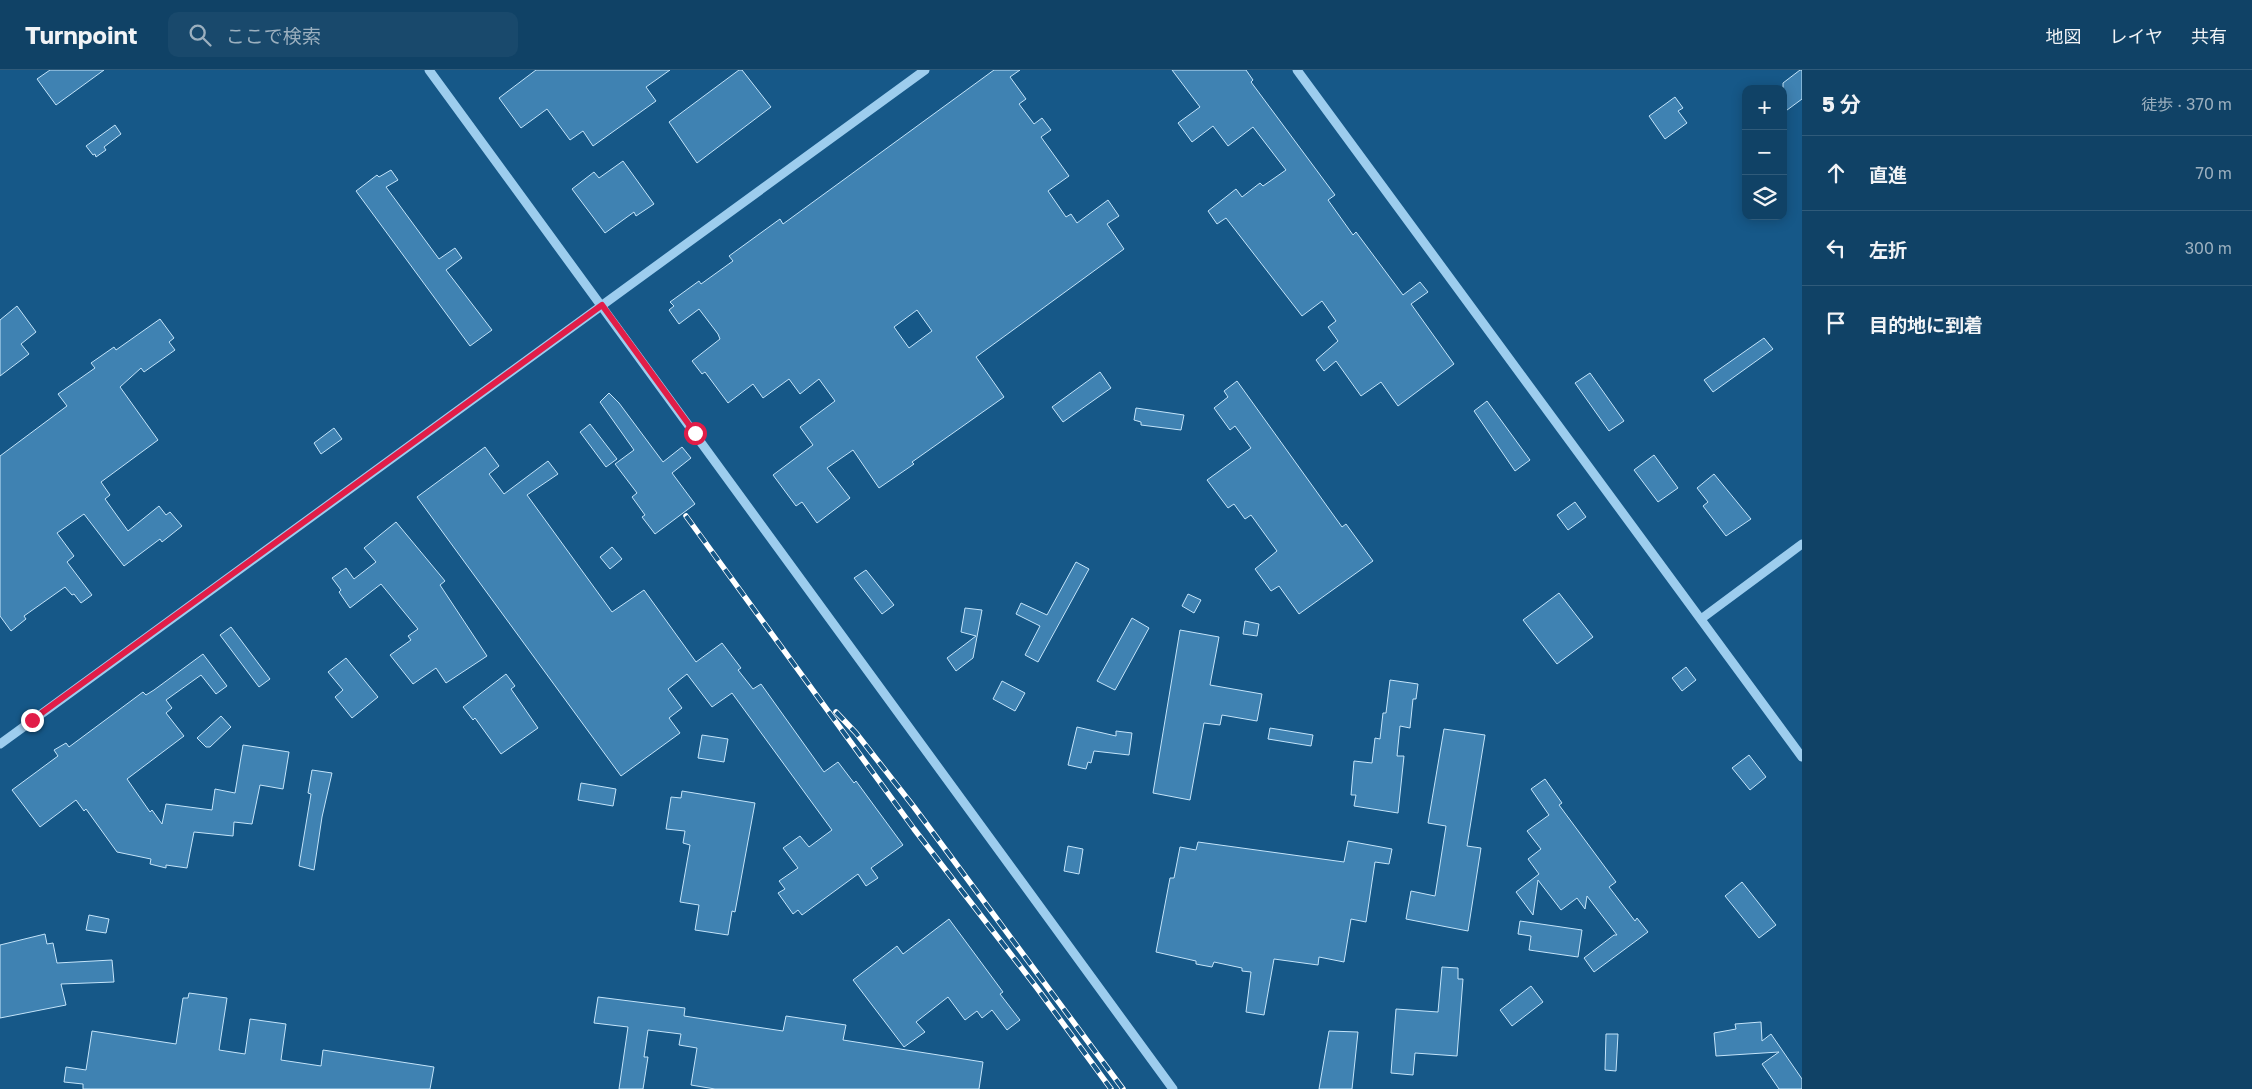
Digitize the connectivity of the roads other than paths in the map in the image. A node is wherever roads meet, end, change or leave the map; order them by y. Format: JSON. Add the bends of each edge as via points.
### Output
{"nodes":[{"id":1,"x":429,"y":70,"type":"edge"},
{"id":2,"x":925,"y":70,"type":"edge"},
{"id":3,"x":1297,"y":70,"type":"edge"},
{"id":4,"x":602,"y":305,"type":"junction"},
{"id":5,"x":1802,"y":544,"type":"edge"},
{"id":6,"x":1701,"y":620,"type":"junction"},
{"id":7,"x":0,"y":744,"type":"edge"},
{"id":8,"x":1802,"y":757,"type":"edge"},
{"id":9,"x":1174,"y":1089,"type":"edge"}],
"edges":[{"from":1,"to":4,"type":"lane"},
{"from":2,"to":4,"type":"lane"},
{"from":3,"to":6,"type":"lane"},
{"from":4,"to":7,"type":"lane"},
{"from":4,"to":9,"type":"lane"},
{"from":5,"to":6,"type":"lane"},
{"from":6,"to":8,"type":"lane"}]}
